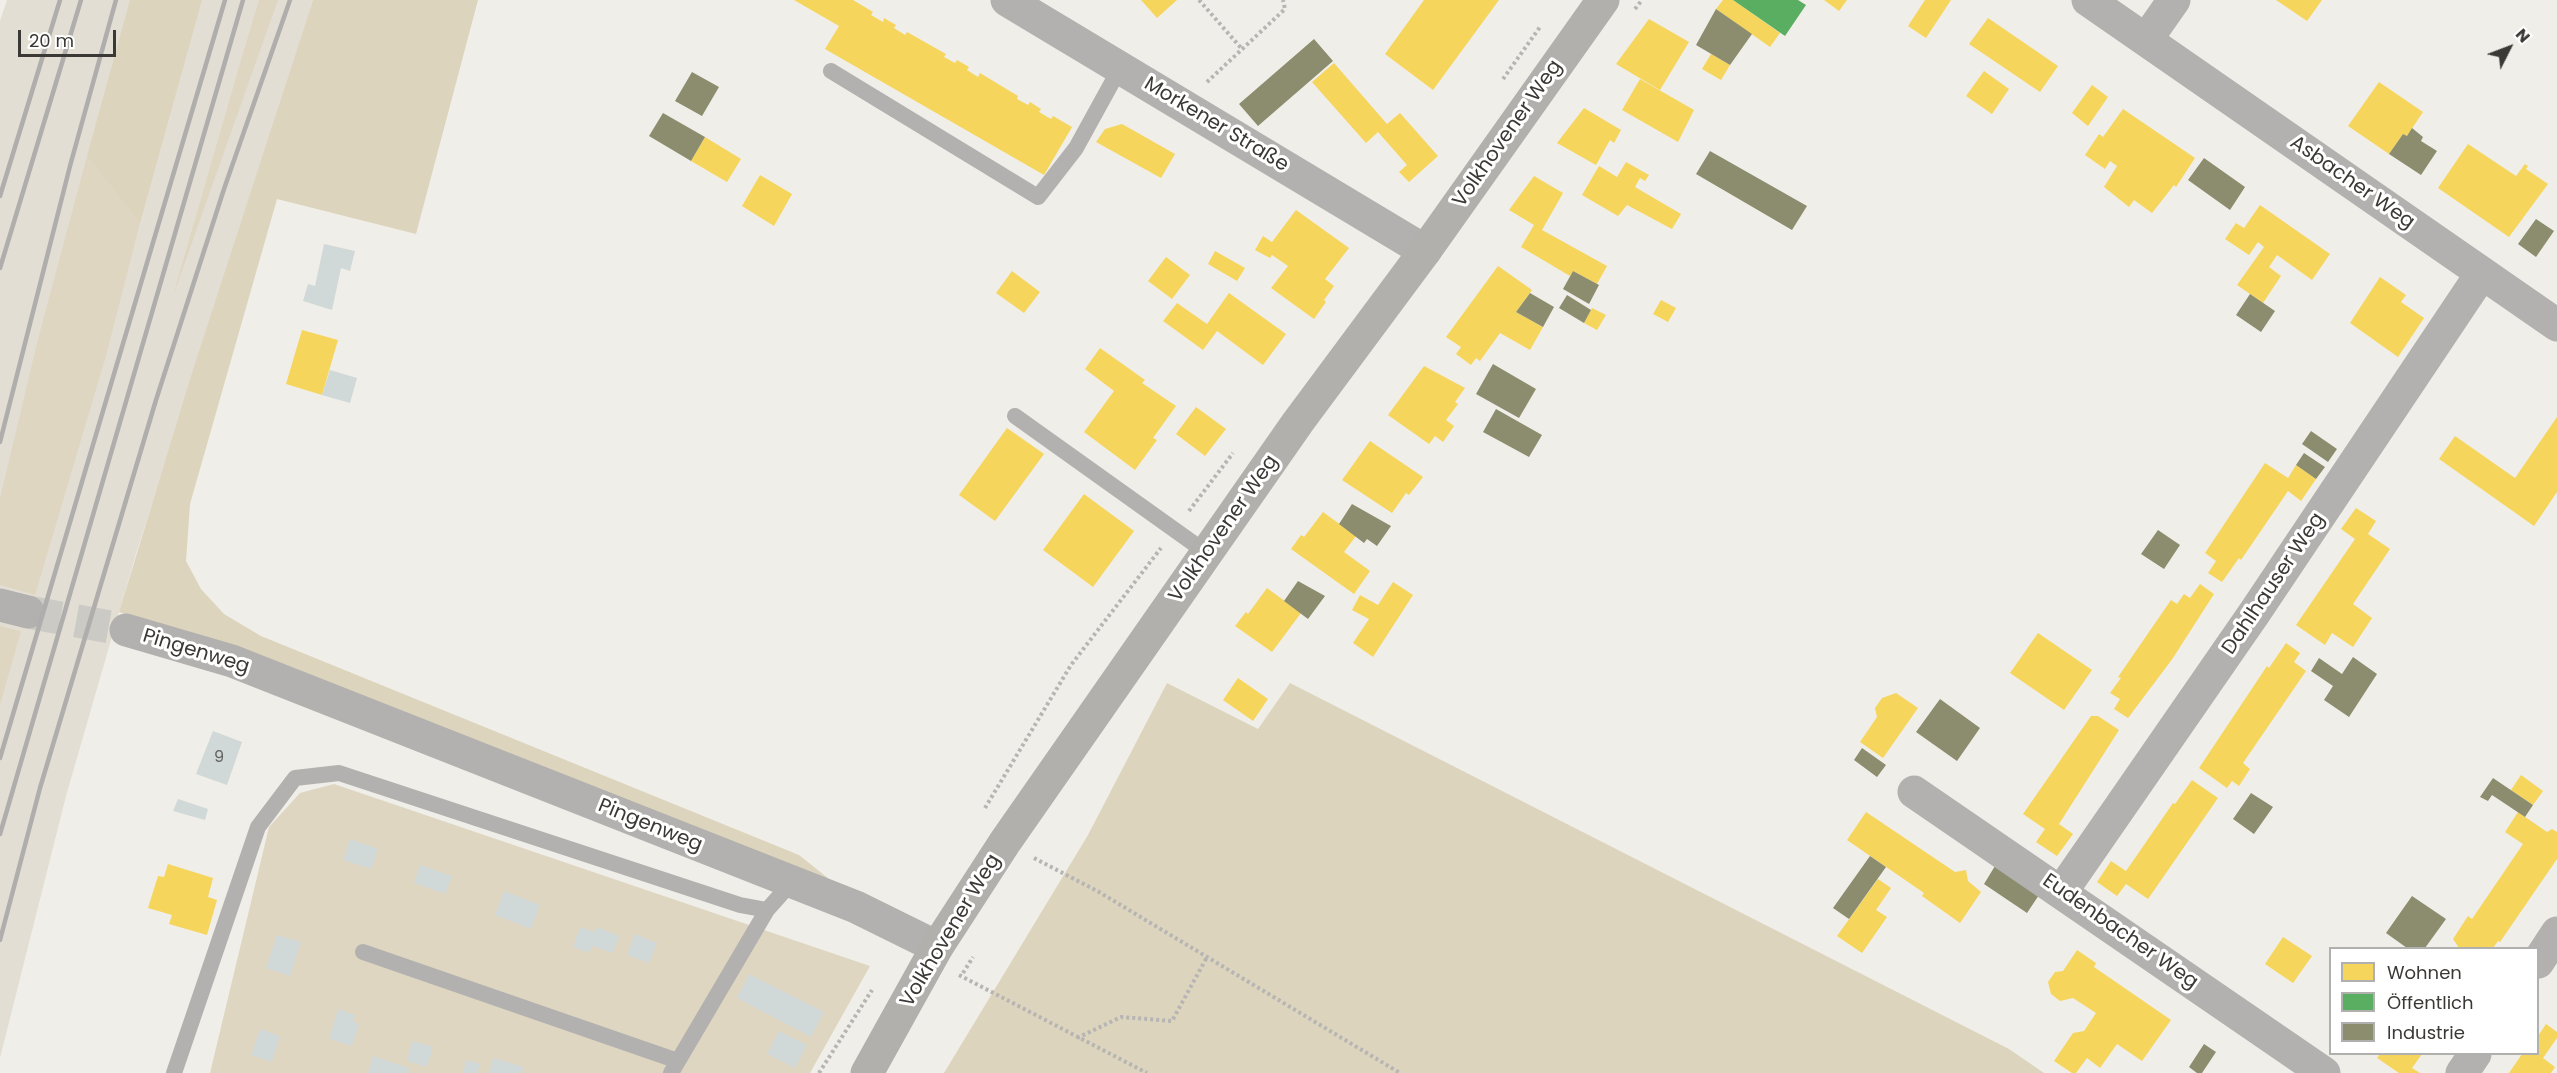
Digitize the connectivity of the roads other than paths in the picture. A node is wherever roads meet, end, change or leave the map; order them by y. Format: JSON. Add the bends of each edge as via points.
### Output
{"nodes":[{"id":1,"x":1007,"y":0,"type":"edge"},
{"id":2,"x":1603,"y":0,"type":"edge"},
{"id":3,"x":2088,"y":0,"type":"edge"},
{"id":4,"x":2174,"y":0,"type":"edge"},
{"id":5,"x":2146,"y":40,"type":"junction"},
{"id":6,"x":1120,"y":68,"type":"junction"},
{"id":7,"x":831,"y":71,"type":"dead end"},
{"id":8,"x":1425,"y":251,"type":"junction"},
{"id":9,"x":2482,"y":273,"type":"junction"},
{"id":10,"x":2557,"y":325,"type":"edge"},
{"id":11,"x":1015,"y":416,"type":"dead end"},
{"id":12,"x":1207,"y":553,"type":"junction"},
{"id":13,"x":126,"y":630,"type":"tunnel mouth"},
{"id":14,"x":1914,"y":792,"type":"dead end"},
{"id":15,"x":792,"y":882,"type":"junction"},
{"id":16,"x":2062,"y":891,"type":"junction"},
{"id":17,"x":767,"y":910,"type":"junction"},
{"id":18,"x":2557,"y":933,"type":"edge"},
{"id":19,"x":937,"y":947,"type":"junction"},
{"id":20,"x":363,"y":952,"type":"dead end"},
{"id":21,"x":2539,"y":960,"type":"edge"},
{"id":22,"x":2474,"y":1055,"type":"edge"},
{"id":23,"x":674,"y":1067,"type":"edge"},
{"id":24,"x":174,"y":1073,"type":"edge"},
{"id":25,"x":867,"y":1073,"type":"edge"},
{"id":26,"x":2324,"y":1073,"type":"edge"},
{"id":27,"x":2462,"y":1073,"type":"edge"}],
"edges":[{"from":1,"to":6,"type":"street","name":"Morkener Straße"},
{"from":2,"to":8,"type":"street","name":"Volkhovener Weg"},
{"from":3,"to":5,"type":"street","name":"Asbacher Weg"},
{"from":4,"to":5,"type":"street"},
{"from":5,"to":9,"type":"street","name":"Asbacher Weg"},
{"from":6,"to":7,"type":"lane","via":[[1076,148],[1038,197]]},
{"from":6,"to":8,"type":"street","name":"Morkener Straße"},
{"from":8,"to":12,"type":"street","name":"Volkhovener Weg"},
{"from":9,"to":10,"type":"street","name":"Asbacher Weg"},
{"from":9,"to":16,"type":"street","name":"Dahlhauser Weg"},
{"from":11,"to":12,"type":"lane"},
{"from":12,"to":19,"type":"street","name":"Volkhovener Weg","via":[[1005,842]]},
{"from":13,"to":15,"type":"street","name":"Pingenweg","via":[[232,661]]},
{"from":14,"to":16,"type":"street","name":"Eudenbacher Weg"},
{"from":15,"to":17,"type":"lane"},
{"from":15,"to":19,"type":"street","name":"Pingenweg","via":[[856,907]]},
{"from":16,"to":26,"type":"street","name":"Eudenbacher Weg"},
{"from":17,"to":23,"type":"lane"},
{"from":17,"to":24,"type":"lane","via":[[339,773],[295,778],[258,826]]},
{"from":18,"to":21,"type":"street"},
{"from":19,"to":25,"type":"street","name":"Volkhovener Weg"},
{"from":20,"to":23,"type":"lane"},
{"from":22,"to":27,"type":"street"}]}
